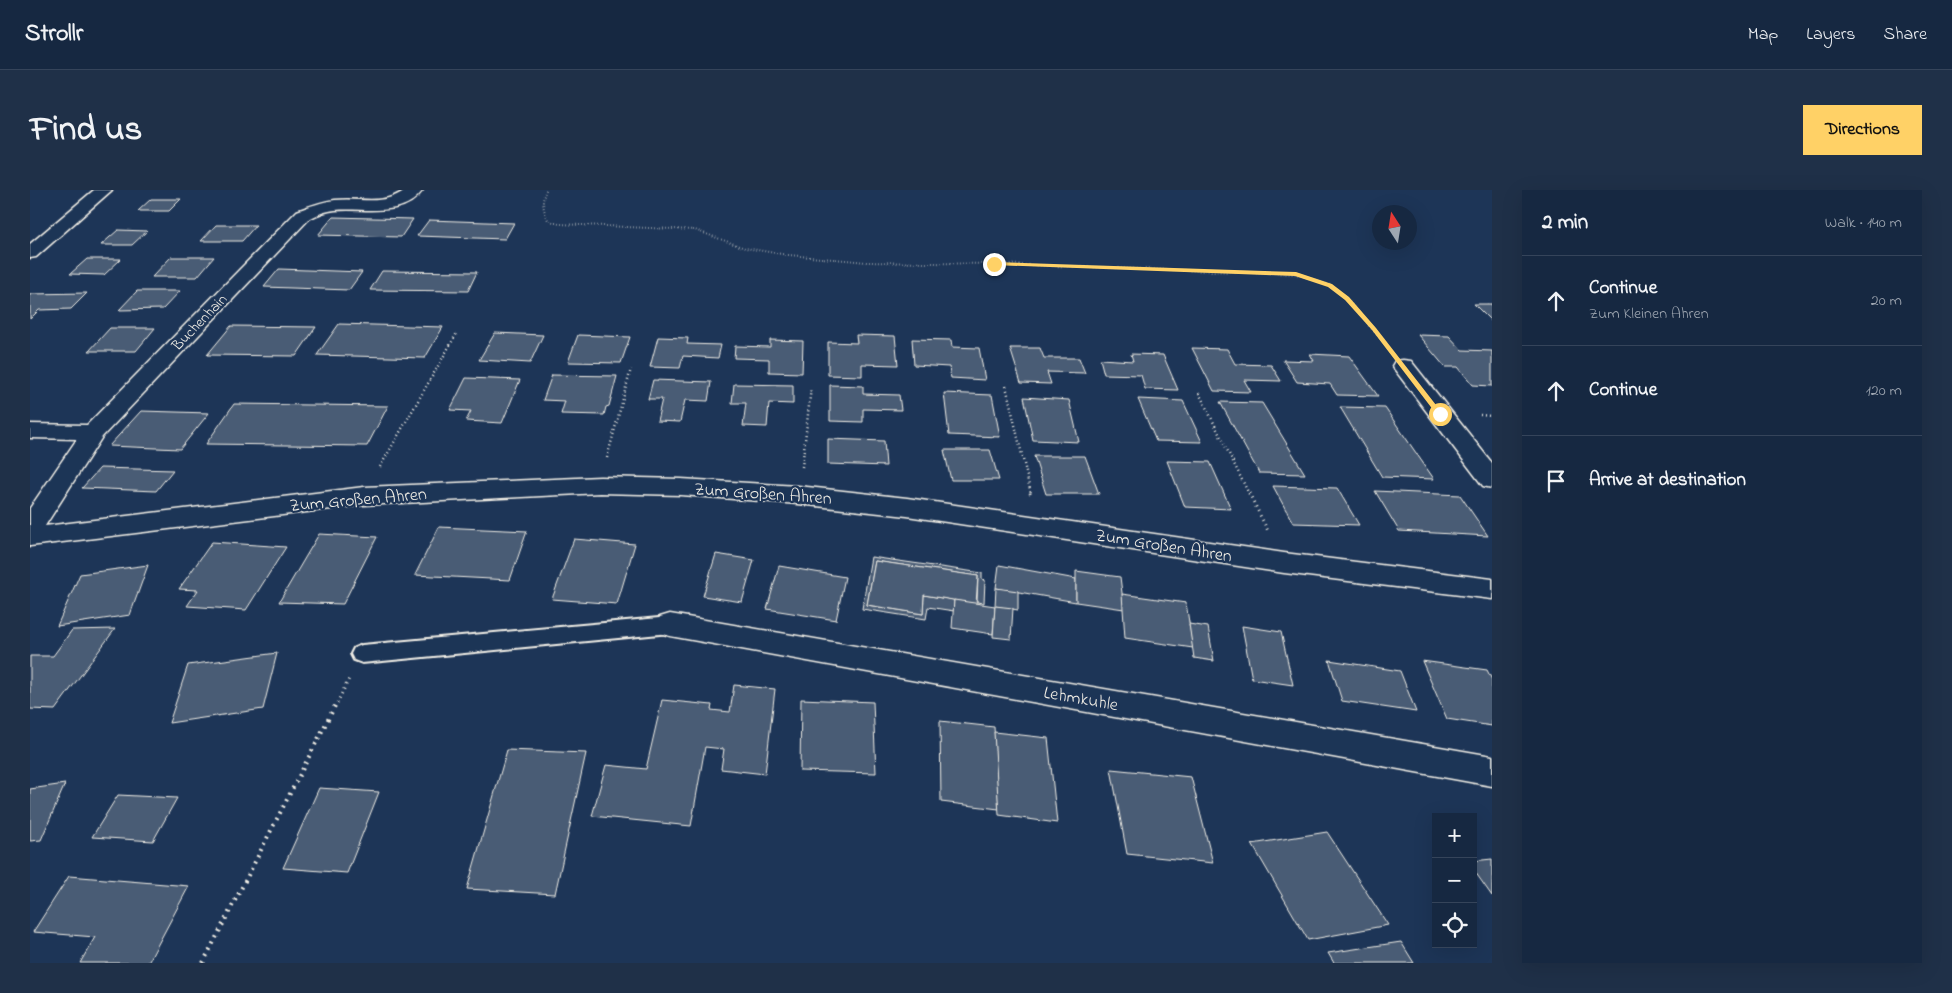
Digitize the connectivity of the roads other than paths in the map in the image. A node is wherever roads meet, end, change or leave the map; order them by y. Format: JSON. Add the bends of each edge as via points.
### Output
{"nodes":[{"id":1,"x":104,"y":190,"type":"edge"},
{"id":2,"x":415,"y":190,"type":"edge"},
{"id":3,"x":30,"y":253,"type":"edge"},
{"id":4,"x":1403,"y":366,"type":"road end"},
{"id":5,"x":30,"y":431,"type":"edge"},
{"id":6,"x":93,"y":432,"type":"junction"},
{"id":7,"x":1492,"y":480,"type":"edge"},
{"id":8,"x":30,"y":528,"type":"edge"},
{"id":9,"x":30,"y":537,"type":"edge"},
{"id":10,"x":1492,"y":589,"type":"edge"},
{"id":11,"x":670,"y":625,"type":"joint"},
{"id":12,"x":362,"y":654,"type":"road end"},
{"id":13,"x":1492,"y":771,"type":"edge"}],
"edges":[{"from":1,"to":3,"type":"street"},
{"from":2,"to":6,"type":"street","name":"Buchenhain","via":[[400,201],[379,206],[337,205],[303,215]]},
{"from":4,"to":7,"type":"street"},
{"from":5,"to":6,"type":"street"},
{"from":6,"to":8,"type":"street","name":"Buchenhain"},
{"from":9,"to":10,"type":"street","name":"Zum Großen Ahren","via":[[364,496],[600,486],[681,487],[798,494],[907,507],[1284,563]]},
{"from":11,"to":12,"type":"lane"},
{"from":11,"to":13,"type":"street","name":"Lehmkuhle"}]}
